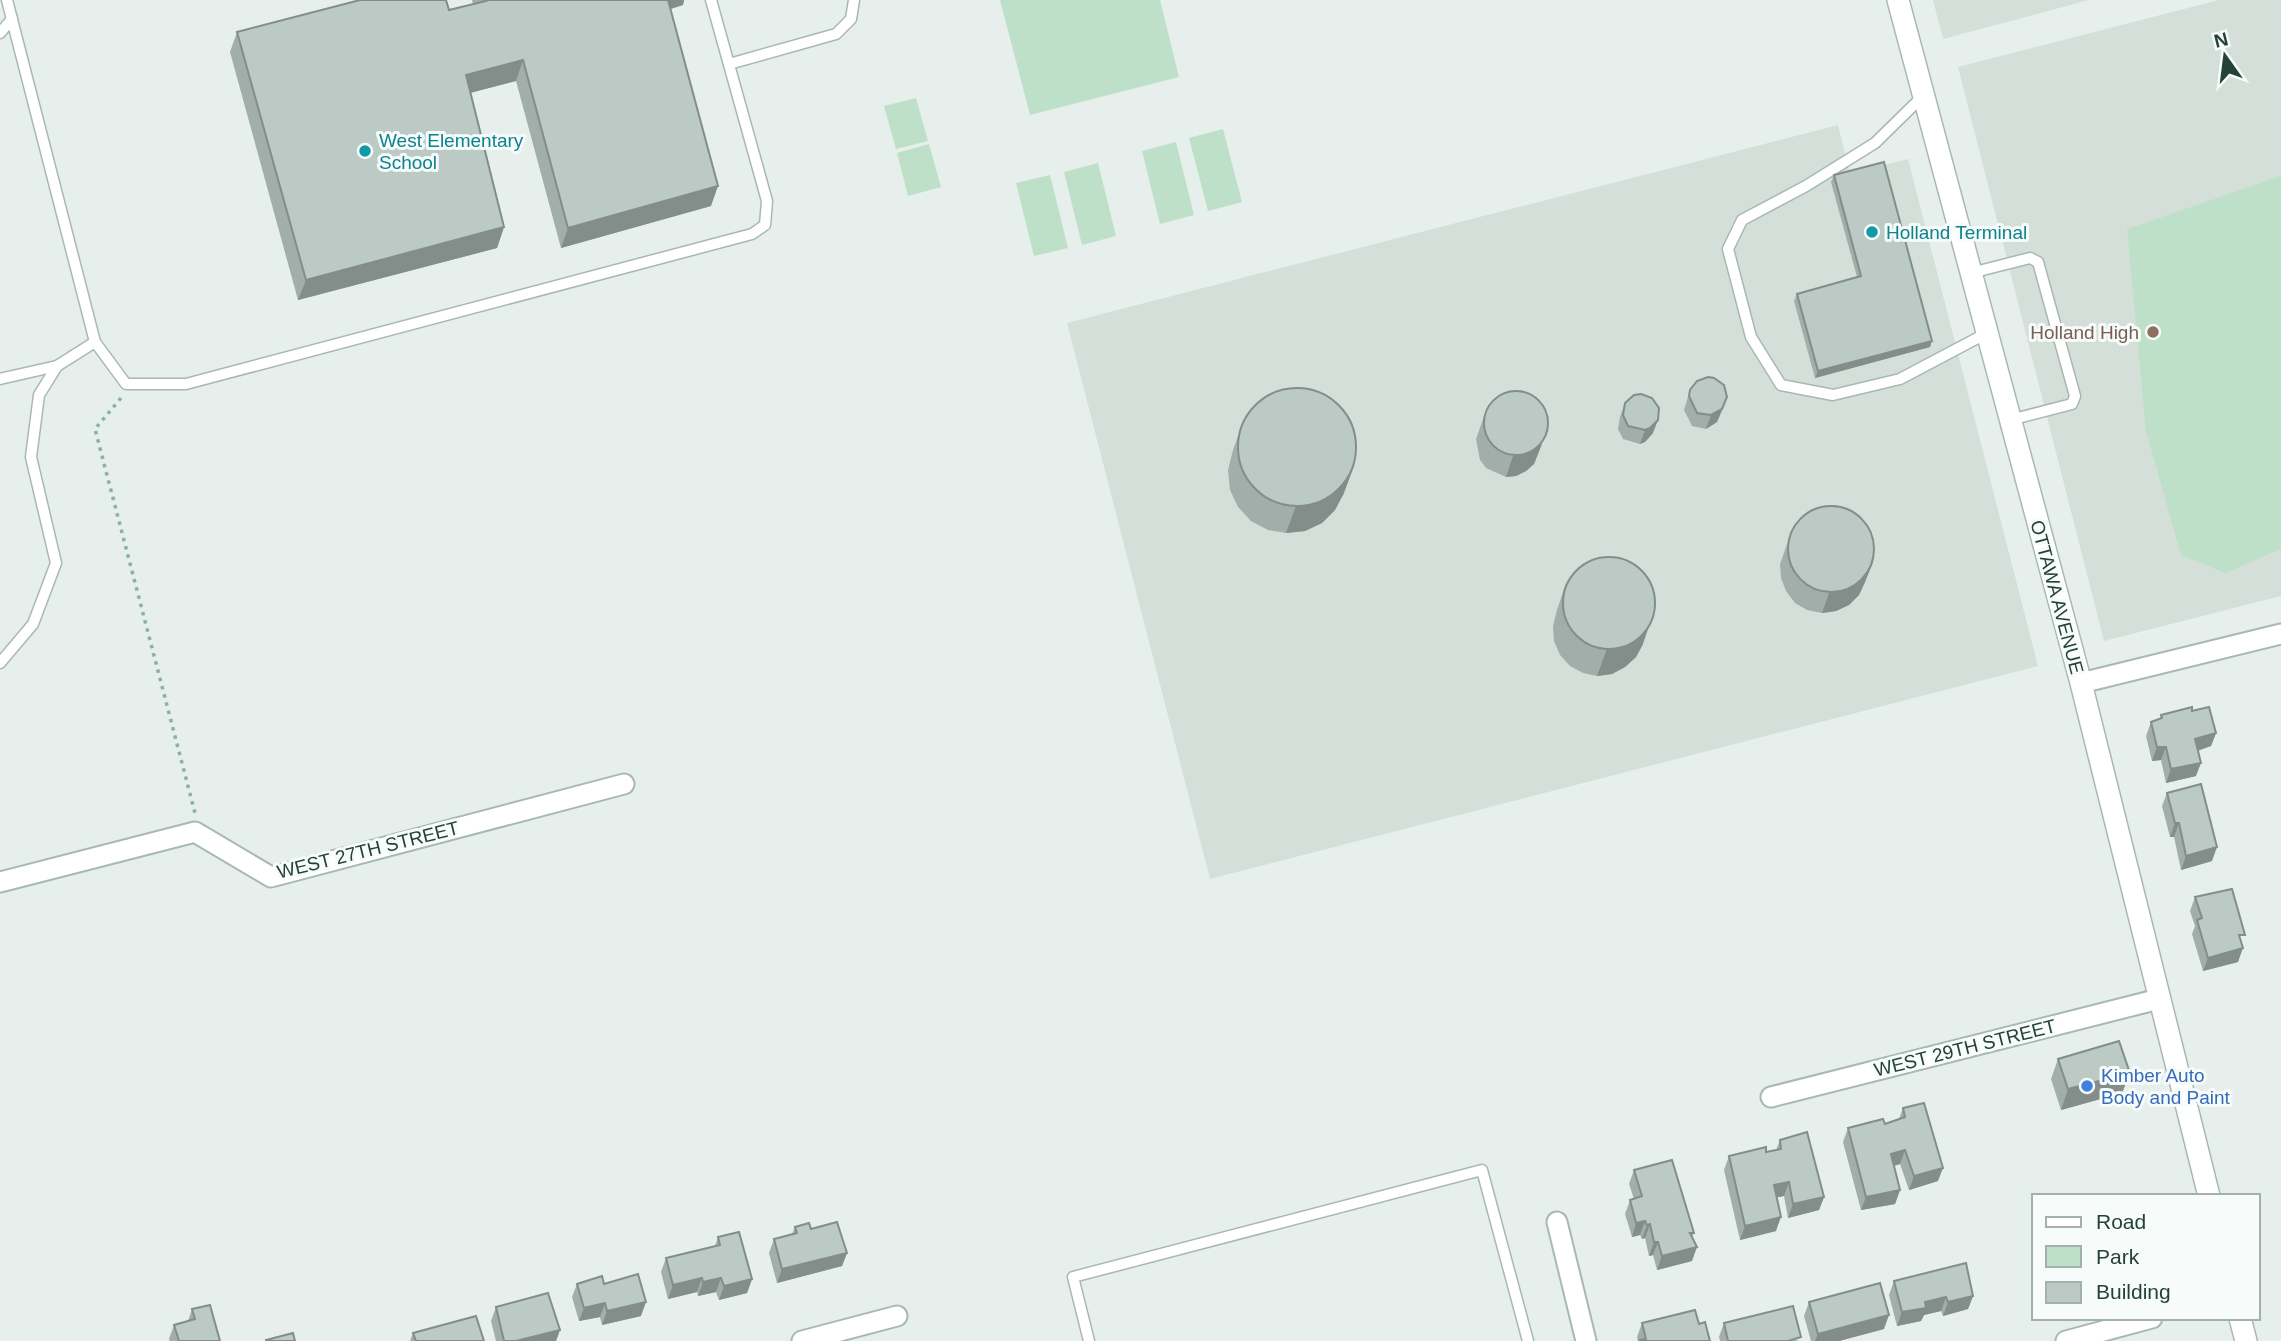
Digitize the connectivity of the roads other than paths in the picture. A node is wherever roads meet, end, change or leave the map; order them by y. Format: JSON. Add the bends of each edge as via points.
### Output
{"nodes":[{"id":1,"x":7,"y":0,"type":"edge"},
{"id":2,"x":710,"y":0,"type":"edge"},
{"id":3,"x":854,"y":0,"type":"edge"},
{"id":4,"x":1898,"y":0,"type":"edge"},
{"id":5,"x":12,"y":19,"type":"junction"},
{"id":6,"x":0,"y":33,"type":"edge"},
{"id":7,"x":729,"y":64,"type":"junction"},
{"id":8,"x":1924,"y":95,"type":"junction"},
{"id":9,"x":1971,"y":273,"type":"junction"},
{"id":10,"x":1987,"y":333,"type":"junction"},
{"id":11,"x":94,"y":342,"type":"junction"},
{"id":12,"x":58,"y":366,"type":"junction"},
{"id":13,"x":0,"y":379,"type":"edge"},
{"id":14,"x":2010,"y":419,"type":"junction"},
{"id":15,"x":2281,"y":634,"type":"edge"},
{"id":16,"x":0,"y":663,"type":"edge"},
{"id":17,"x":2081,"y":683,"type":"junction"},
{"id":18,"x":624,"y":784,"type":"dead end"},
{"id":19,"x":0,"y":882,"type":"edge"},
{"id":20,"x":2159,"y":999,"type":"junction"},
{"id":21,"x":1771,"y":1097,"type":"dead end"},
{"id":22,"x":2208,"y":1194,"type":"edge"},
{"id":23,"x":1557,"y":1222,"type":"dead end"},
{"id":24,"x":897,"y":1316,"type":"dead end"},
{"id":25,"x":2145,"y":1320,"type":"edge"},
{"id":26,"x":2241,"y":1320,"type":"edge"},
{"id":27,"x":802,"y":1341,"type":"edge"},
{"id":28,"x":1089,"y":1341,"type":"edge"},
{"id":29,"x":1528,"y":1341,"type":"edge"},
{"id":30,"x":1586,"y":1341,"type":"edge"},
{"id":31,"x":2066,"y":1341,"type":"edge"},
{"id":32,"x":2246,"y":1341,"type":"edge"}],
"edges":[{"from":1,"to":5,"type":"lane"},
{"from":2,"to":7,"type":"lane"},
{"from":3,"to":7,"type":"lane","via":[[850,19],[836,34]]},
{"from":4,"to":8,"type":"street","name":"OTTAWA AVENUE"},
{"from":5,"to":6,"type":"lane"},
{"from":5,"to":11,"type":"lane"},
{"from":7,"to":11,"type":"lane","via":[[767,201],[765,225],[752,234],[186,384],[126,384]]},
{"from":8,"to":9,"type":"street","name":"OTTAWA AVENUE"},
{"from":8,"to":10,"type":"lane","via":[[1875,143],[1742,220],[1728,249],[1751,337],[1781,385],[1833,395],[1900,379]]},
{"from":9,"to":10,"type":"street","name":"OTTAWA AVENUE"},
{"from":9,"to":14,"type":"lane","via":[[2030,258],[2038,262],[2075,396],[2072,404]]},
{"from":10,"to":14,"type":"street","name":"OTTAWA AVENUE"},
{"from":11,"to":12,"type":"lane"},
{"from":12,"to":13,"type":"lane"},
{"from":12,"to":16,"type":"lane","via":[[39,395],[31,457],[56,563],[33,624]]},
{"from":14,"to":17,"type":"street","name":"OTTAWA AVENUE"},
{"from":15,"to":17,"type":"street"},
{"from":17,"to":20,"type":"street","name":"OTTAWA AVENUE"},
{"from":18,"to":19,"type":"street","name":"WEST 27TH STREET","via":[[271,877],[195,832]]},
{"from":20,"to":21,"type":"street","name":"WEST 29TH STREET"},
{"from":20,"to":22,"type":"street","name":"OTTAWA AVENUE"},
{"from":23,"to":30,"type":"street"},
{"from":24,"to":27,"type":"street"},
{"from":25,"to":31,"type":"street"},
{"from":26,"to":32,"type":"street"},
{"from":28,"to":29,"type":"lane","via":[[1073,1277],[1482,1170]]}]}
